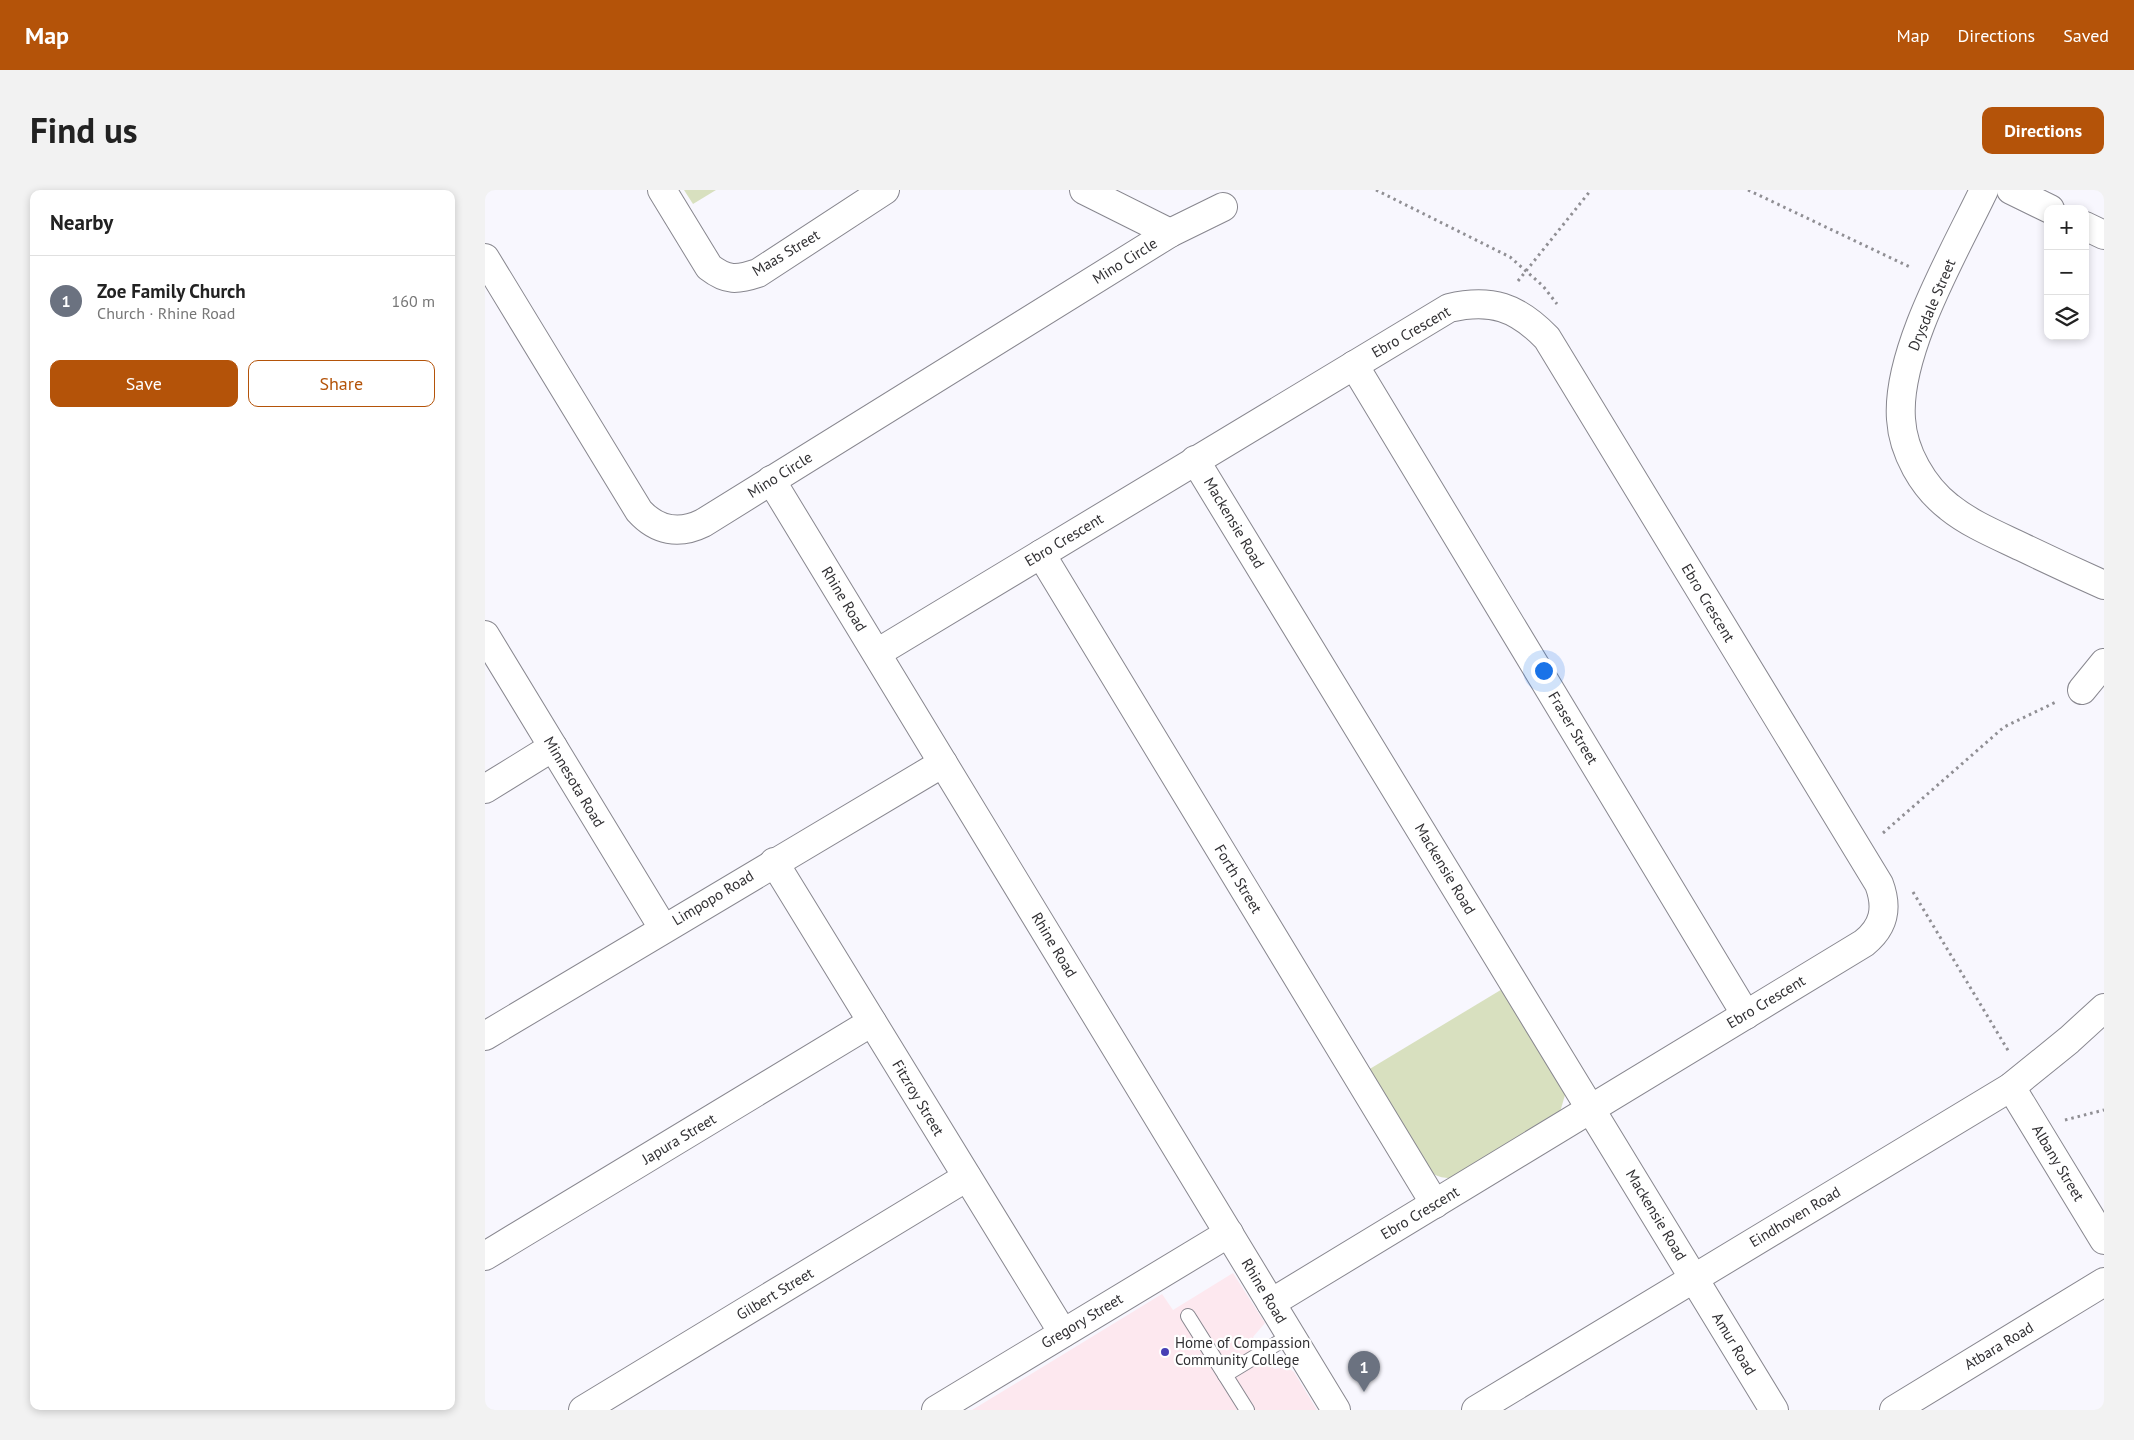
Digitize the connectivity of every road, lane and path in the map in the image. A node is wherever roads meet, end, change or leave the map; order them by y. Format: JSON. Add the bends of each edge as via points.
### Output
{"nodes":[{"id":1,"x":661,"y":190,"type":"edge"},
{"id":2,"x":885,"y":190,"type":"edge"},
{"id":3,"x":1084,"y":190,"type":"edge"},
{"id":4,"x":1591,"y":190,"type":"edge"},
{"id":5,"x":1748,"y":190,"type":"edge"},
{"id":6,"x":1985,"y":190,"type":"edge"},
{"id":7,"x":2011,"y":190,"type":"edge"},
{"id":8,"x":1223,"y":206,"type":"dead end"},
{"id":9,"x":2044,"y":206,"type":"edge"},
{"id":10,"x":2089,"y":228,"type":"edge"},
{"id":11,"x":1170,"y":233,"type":"junction"},
{"id":12,"x":2104,"y":235,"type":"edge"},
{"id":13,"x":485,"y":258,"type":"edge"},
{"id":14,"x":1940,"y":282,"type":"junction"},
{"id":15,"x":1500,"y":306,"type":"junction"},
{"id":16,"x":1354,"y":365,"type":"junction"},
{"id":17,"x":1195,"y":460,"type":"junction"},
{"id":18,"x":771,"y":480,"type":"junction"},
{"id":19,"x":1041,"y":554,"type":"junction"},
{"id":20,"x":2104,"y":585,"type":"edge"},
{"id":21,"x":485,"y":635,"type":"edge"},
{"id":22,"x":877,"y":653,"type":"junction"},
{"id":23,"x":2104,"y":663,"type":"edge"},
{"id":24,"x":2082,"y":690,"type":"joint"},
{"id":25,"x":553,"y":747,"type":"junction"},
{"id":26,"x":943,"y":762,"type":"junction"},
{"id":27,"x":485,"y":789,"type":"edge"},
{"id":28,"x":1860,"y":853,"type":"junction"},
{"id":29,"x":774,"y":862,"type":"junction"},
{"id":30,"x":663,"y":928,"type":"junction"},
{"id":31,"x":2104,"y":1008,"type":"edge"},
{"id":32,"x":1745,"y":1015,"type":"junction"},
{"id":33,"x":872,"y":1022,"type":"junction"},
{"id":34,"x":485,"y":1036,"type":"edge"},
{"id":35,"x":2011,"y":1086,"type":"junction"},
{"id":36,"x":1591,"y":1109,"type":"junction"},
{"id":37,"x":2104,"y":1110,"type":"edge"},
{"id":38,"x":2035,"y":1126,"type":"junction"},
{"id":39,"x":967,"y":1177,"type":"junction"},
{"id":40,"x":1435,"y":1204,"type":"junction"},
{"id":41,"x":1229,"y":1233,"type":"junction"},
{"id":42,"x":2104,"y":1240,"type":"edge"},
{"id":43,"x":485,"y":1256,"type":"edge"},
{"id":44,"x":1694,"y":1278,"type":"junction"},
{"id":45,"x":2104,"y":1282,"type":"edge"},
{"id":46,"x":1271,"y":1302,"type":"junction"},
{"id":47,"x":1189,"y":1316,"type":"dead end"},
{"id":48,"x":1063,"y":1333,"type":"junction"},
{"id":49,"x":1291,"y":1335,"type":"junction"},
{"id":50,"x":1225,"y":1375,"type":"junction"},
{"id":51,"x":951,"y":1406,"type":"edge"},
{"id":52,"x":583,"y":1410,"type":"edge"},
{"id":53,"x":1247,"y":1410,"type":"edge"},
{"id":54,"x":1336,"y":1410,"type":"edge"},
{"id":55,"x":1475,"y":1410,"type":"edge"},
{"id":56,"x":1774,"y":1410,"type":"edge"},
{"id":57,"x":1894,"y":1410,"type":"edge"}],
"edges":[{"from":1,"to":2,"type":"street","name":"Maas Street","via":[[709,267],[720,276],[732,278],[758,273]]},
{"from":3,"to":11,"type":"street","name":"Mino Circle"},
{"from":4,"to":15,"type":"path","via":[[1525,270]]},
{"from":5,"to":14,"type":"path"},
{"from":6,"to":14,"type":"street","name":"Drysdale Street"},
{"from":7,"to":9,"type":"street"},
{"from":8,"to":11,"type":"street","name":"Mino Circle"},
{"from":10,"to":12,"type":"street"},
{"from":11,"to":18,"type":"street","name":"Mino Circle"},
{"from":13,"to":18,"type":"street","name":"Mino Circle","via":[[648,521],[673,530],[693,528]]},
{"from":14,"to":20,"type":"street","name":"Drysdale Street","via":[[1919,328],[1903,384],[1901,419],[1905,444],[1915,466],[1929,487],[1968,520]]},
{"from":15,"to":16,"type":"street","name":"Ebro Crescent","via":[[1483,303],[1449,308]]},
{"from":15,"to":28,"type":"street","name":"Ebro Crescent","via":[[1518,313],[1547,338]]},
{"from":16,"to":17,"type":"street","name":"Ebro Crescent"},
{"from":16,"to":32,"type":"street","name":"Fraser Street"},
{"from":17,"to":19,"type":"street","name":"Ebro Crescent"},
{"from":17,"to":36,"type":"street","name":"Mackensie Road"},
{"from":18,"to":22,"type":"street","name":"Rhine Road"},
{"from":19,"to":22,"type":"street","name":"Ebro Crescent"},
{"from":19,"to":40,"type":"street","name":"Forth Street"},
{"from":21,"to":25,"type":"street","name":"Minnesota Road"},
{"from":22,"to":26,"type":"street","name":"Rhine Road"},
{"from":23,"to":24,"type":"street"},
{"from":24,"to":28,"type":"path","via":[[2004,727]]},
{"from":25,"to":27,"type":"street"},
{"from":25,"to":30,"type":"street","name":"Minnesota Road"},
{"from":26,"to":29,"type":"street","name":"Limpopo Road"},
{"from":26,"to":41,"type":"street","name":"Rhine Road"},
{"from":28,"to":32,"type":"street","name":"Ebro Crescent","via":[[1883,895],[1885,906],[1879,927],[1864,943]]},
{"from":29,"to":30,"type":"street","name":"Limpopo Road"},
{"from":29,"to":33,"type":"street","name":"Fitzroy Street"},
{"from":30,"to":34,"type":"street","name":"Limpopo Road"},
{"from":31,"to":35,"type":"street","name":"Eindhoven Road"},
{"from":32,"to":36,"type":"street","name":"Ebro Crescent"},
{"from":33,"to":39,"type":"street","name":"Fitzroy Street"},
{"from":33,"to":43,"type":"street","name":"Japura Street"},
{"from":35,"to":38,"type":"street","name":"Albany Street"},
{"from":35,"to":44,"type":"street","name":"Eindhoven Road"},
{"from":36,"to":40,"type":"street","name":"Ebro Crescent"},
{"from":36,"to":44,"type":"street","name":"Mackensie Road"},
{"from":37,"to":38,"type":"path"},
{"from":38,"to":42,"type":"street","name":"Albany Street"},
{"from":39,"to":48,"type":"street","name":"Fitzroy Street"},
{"from":39,"to":52,"type":"street","name":"Gilbert Street"},
{"from":40,"to":46,"type":"street","name":"Ebro Crescent"},
{"from":41,"to":46,"type":"street","name":"Rhine Road"},
{"from":41,"to":48,"type":"street","name":"Gregory Street"},
{"from":44,"to":55,"type":"street","name":"Eindhoven Road"},
{"from":44,"to":56,"type":"street","name":"Amur Road"},
{"from":45,"to":57,"type":"street","name":"Atbara Road"},
{"from":46,"to":49,"type":"street","name":"Rhine Road"},
{"from":47,"to":50,"type":"lane"},
{"from":48,"to":51,"type":"street","name":"Gregory Street"},
{"from":49,"to":50,"type":"lane"},
{"from":49,"to":54,"type":"street","name":"Rhine Road"},
{"from":50,"to":53,"type":"lane"}]}
